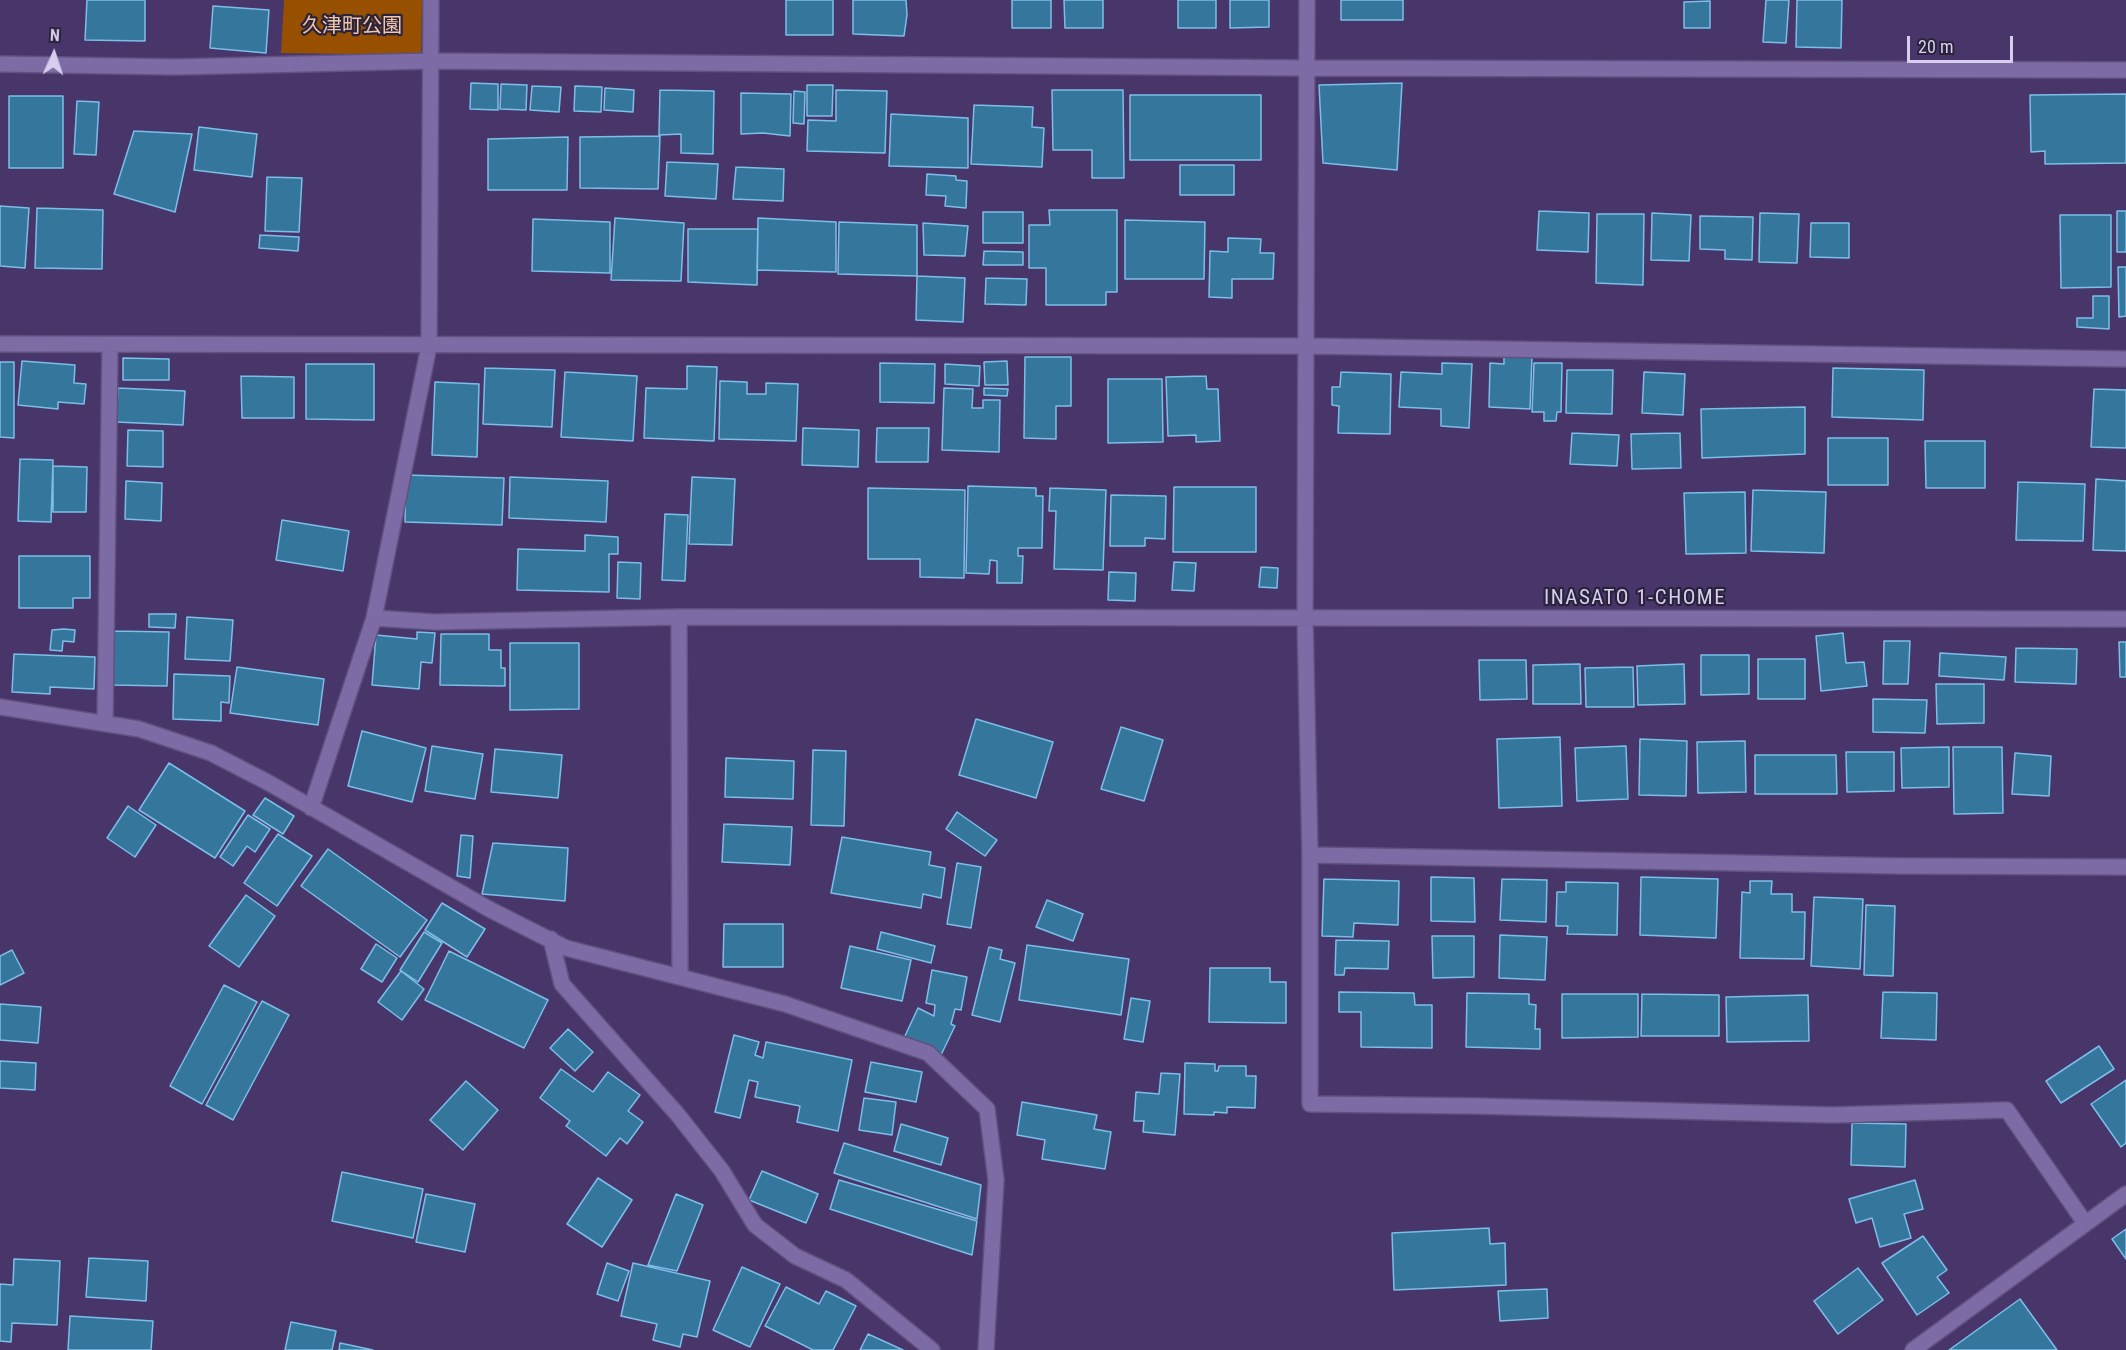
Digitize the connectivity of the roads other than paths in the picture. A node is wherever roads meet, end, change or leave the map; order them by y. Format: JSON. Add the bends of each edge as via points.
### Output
{"nodes":[{"id":1,"x":431,"y":0,"type":"edge"},
{"id":2,"x":1307,"y":0,"type":"edge"},
{"id":3,"x":430,"y":61,"type":"junction"},
{"id":4,"x":0,"y":64,"type":"edge"},
{"id":5,"x":1307,"y":68,"type":"junction"},
{"id":6,"x":2126,"y":70,"type":"edge"},
{"id":7,"x":0,"y":344,"type":"edge"},
{"id":8,"x":110,"y":345,"type":"junction"},
{"id":9,"x":429,"y":346,"type":"junction"},
{"id":10,"x":1307,"y":346,"type":"junction"},
{"id":11,"x":2126,"y":359,"type":"edge"},
{"id":12,"x":679,"y":617,"type":"junction"},
{"id":13,"x":374,"y":618,"type":"junction"},
{"id":14,"x":1305,"y":618,"type":"junction"},
{"id":15,"x":2126,"y":619,"type":"edge"},
{"id":16,"x":0,"y":707,"type":"edge"},
{"id":17,"x":105,"y":723,"type":"junction"},
{"id":18,"x":311,"y":808,"type":"junction"},
{"id":19,"x":1310,"y":855,"type":"junction"},
{"id":20,"x":2126,"y":867,"type":"edge"},
{"id":21,"x":551,"y":939,"type":"junction"},
{"id":22,"x":681,"y":977,"type":"junction"},
{"id":23,"x":2126,"y":1194,"type":"edge"},
{"id":24,"x":2085,"y":1223,"type":"junction"},
{"id":25,"x":932,"y":1350,"type":"edge"},
{"id":26,"x":986,"y":1350,"type":"edge"},
{"id":27,"x":1913,"y":1350,"type":"edge"}],
"edges":[{"from":1,"to":3,"type":"street"},
{"from":2,"to":5,"type":"street"},
{"from":3,"to":4,"type":"street","via":[[176,67]]},
{"from":3,"to":5,"type":"street"},
{"from":3,"to":9,"type":"street"},
{"from":5,"to":6,"type":"street"},
{"from":5,"to":10,"type":"street"},
{"from":7,"to":8,"type":"street"},
{"from":8,"to":9,"type":"street"},
{"from":8,"to":17,"type":"street"},
{"from":9,"to":10,"type":"street"},
{"from":9,"to":13,"type":"street"},
{"from":10,"to":11,"type":"street"},
{"from":10,"to":14,"type":"street"},
{"from":12,"to":13,"type":"street","via":[[434,622]]},
{"from":12,"to":14,"type":"street"},
{"from":12,"to":22,"type":"street"},
{"from":13,"to":18,"type":"street"},
{"from":14,"to":15,"type":"street"},
{"from":14,"to":19,"type":"street"},
{"from":16,"to":17,"type":"street"},
{"from":17,"to":18,"type":"street","via":[[139,729],[211,753]]},
{"from":18,"to":21,"type":"street","via":[[489,909]]},
{"from":19,"to":20,"type":"street"},
{"from":19,"to":24,"type":"street","via":[[1310,1104],[1832,1115],[2007,1110]]},
{"from":21,"to":22,"type":"street","via":[[566,948]]},
{"from":21,"to":25,"type":"street","via":[[562,984],[678,1115],[722,1171],[755,1225],[795,1256],[846,1280]]},
{"from":22,"to":26,"type":"street","via":[[785,1004],[928,1053],[987,1109],[996,1180]]},
{"from":23,"to":24,"type":"street"},
{"from":24,"to":27,"type":"street"}]}
